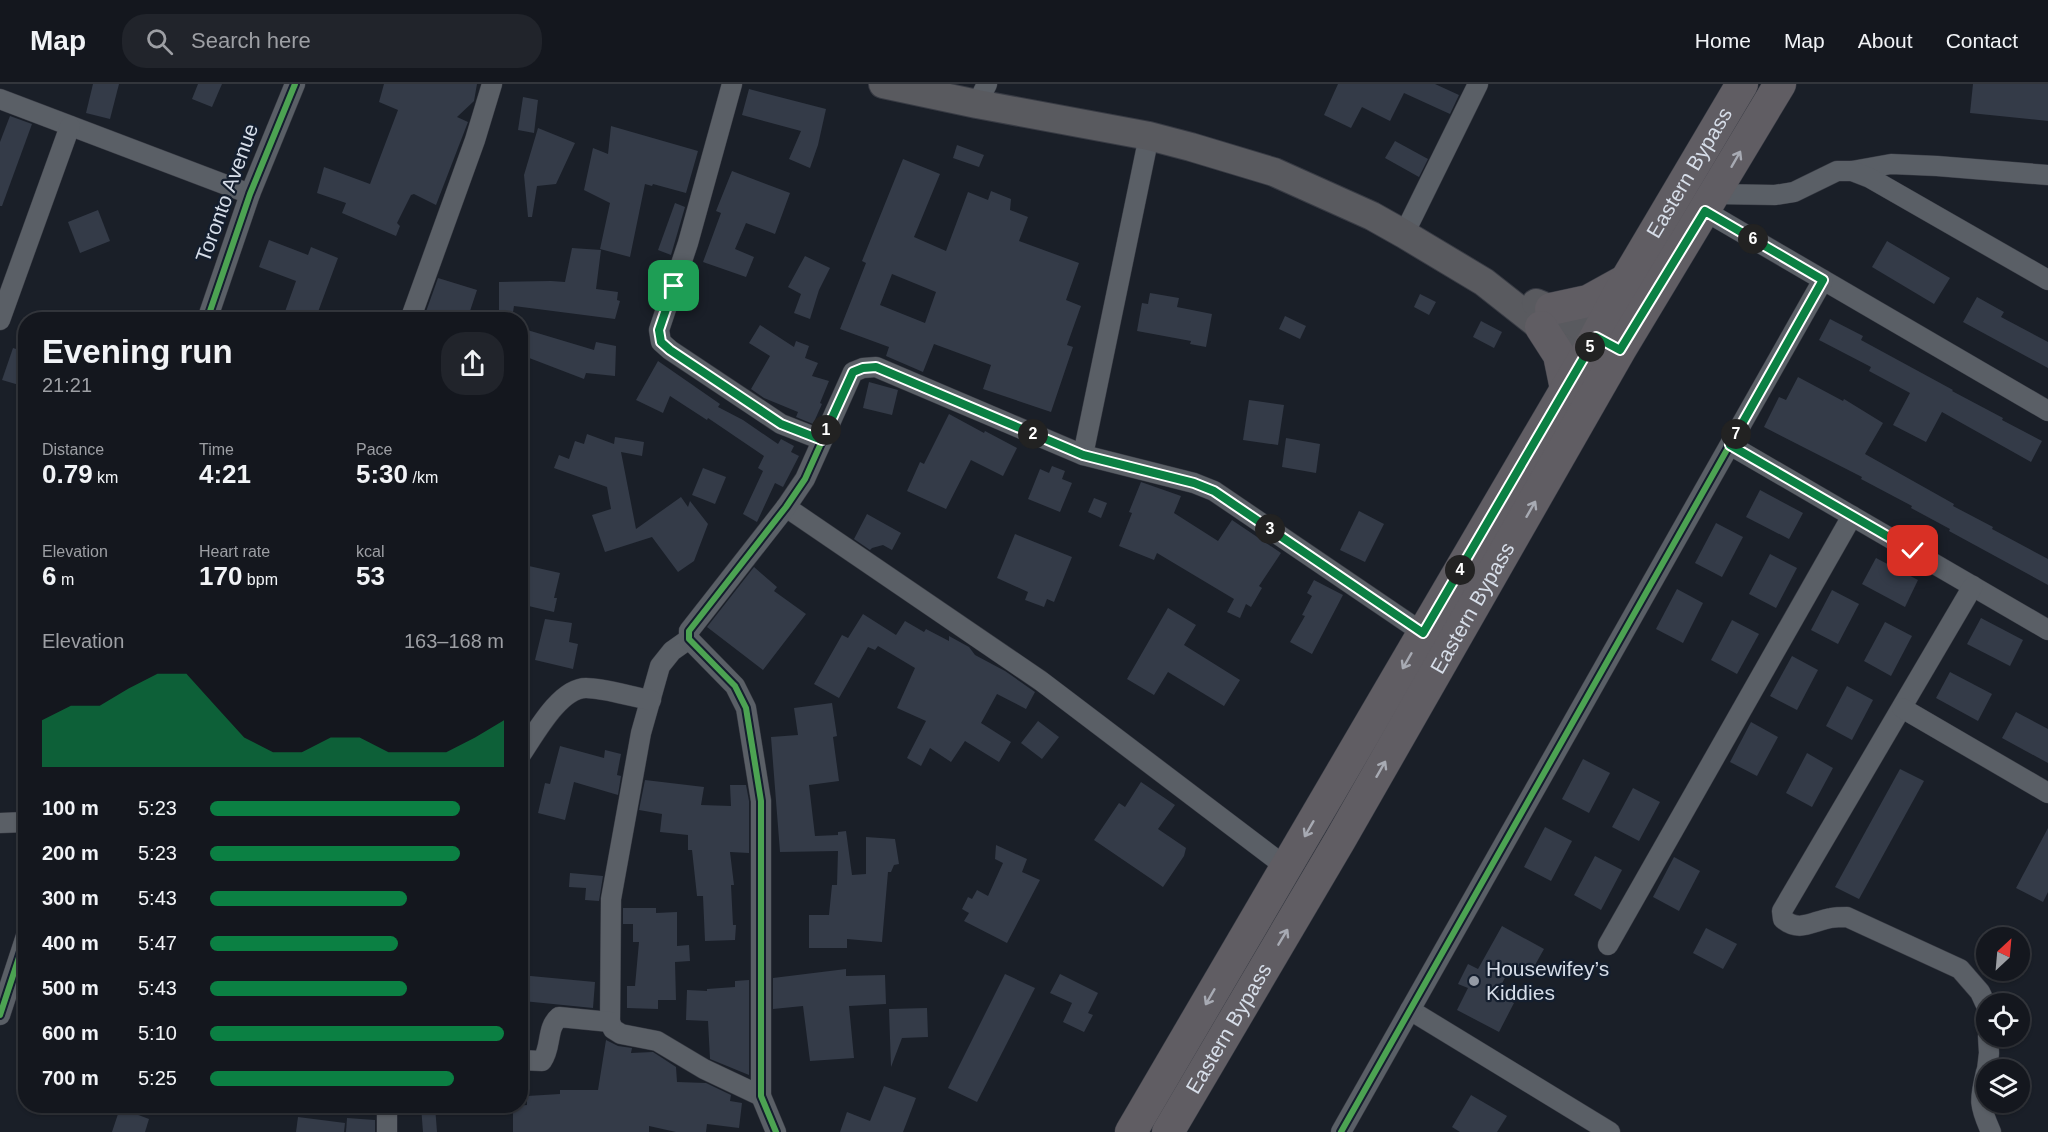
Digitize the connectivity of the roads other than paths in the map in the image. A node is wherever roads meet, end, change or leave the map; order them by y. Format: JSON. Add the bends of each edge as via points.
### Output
{"nodes":[{"id":1,"x":295,"y":84,"type":"edge"},
{"id":2,"x":492,"y":84,"type":"edge"},
{"id":3,"x":732,"y":84,"type":"edge"},
{"id":4,"x":883,"y":84,"type":"edge"},
{"id":5,"x":1478,"y":84,"type":"edge"},
{"id":6,"x":1743,"y":84,"type":"edge"},
{"id":7,"x":1780,"y":84,"type":"edge"},
{"id":8,"x":982,"y":94,"type":"edge"},
{"id":9,"x":0,"y":99,"type":"edge"},
{"id":10,"x":70,"y":126,"type":"junction"},
{"id":11,"x":1149,"y":136,"type":"junction"},
{"id":12,"x":1852,"y":171,"type":"junction"},
{"id":13,"x":2048,"y":175,"type":"edge"},
{"id":14,"x":250,"y":195,"type":"junction"},
{"id":15,"x":1710,"y":203,"type":"junction"},
{"id":16,"x":1404,"y":234,"type":"junction"},
{"id":17,"x":1626,"y":280,"type":"junction"},
{"id":18,"x":1823,"y":280,"type":"junction"},
{"id":19,"x":2048,"y":280,"type":"edge"},
{"id":20,"x":210,"y":312,"type":"edge"},
{"id":21,"x":413,"y":312,"type":"edge"},
{"id":22,"x":1546,"y":318,"type":"junction"},
{"id":23,"x":0,"y":320,"type":"edge"},
{"id":24,"x":1603,"y":353,"type":"junction"},
{"id":25,"x":1566,"y":389,"type":"junction"},
{"id":26,"x":2048,"y":411,"type":"edge"},
{"id":27,"x":822,"y":440,"type":"junction"},
{"id":28,"x":1730,"y":445,"type":"junction"},
{"id":29,"x":1083,"y":455,"type":"junction"},
{"id":30,"x":786,"y":507,"type":"junction"},
{"id":31,"x":1852,"y":516,"type":"junction"},
{"id":32,"x":1973,"y":586,"type":"junction"},
{"id":33,"x":2048,"y":630,"type":"edge"},
{"id":34,"x":1423,"y":633,"type":"junction"},
{"id":35,"x":689,"y":639,"type":"junction"},
{"id":36,"x":651,"y":700,"type":"junction"},
{"id":37,"x":1902,"y":708,"type":"junction"},
{"id":38,"x":528,"y":745,"type":"edge"},
{"id":39,"x":2048,"y":793,"type":"edge"},
{"id":40,"x":18,"y":822,"type":"edge"},
{"id":41,"x":0,"y":823,"type":"edge"},
{"id":42,"x":1286,"y":867,"type":"junction"},
{"id":43,"x":1608,"y":945,"type":"dead end"},
{"id":44,"x":18,"y":960,"type":"edge"},
{"id":45,"x":1980,"y":993,"type":"edge"},
{"id":46,"x":1410,"y":1010,"type":"junction"},
{"id":47,"x":0,"y":1015,"type":"edge"},
{"id":48,"x":610,"y":1022,"type":"junction"},
{"id":49,"x":528,"y":1060,"type":"edge"},
{"id":50,"x":760,"y":1096,"type":"junction"},
{"id":51,"x":387,"y":1113,"type":"edge"},
{"id":52,"x":1983,"y":1113,"type":"edge"},
{"id":53,"x":387,"y":1132,"type":"edge"},
{"id":54,"x":776,"y":1132,"type":"edge"},
{"id":55,"x":1131,"y":1132,"type":"edge"},
{"id":56,"x":1168,"y":1132,"type":"edge"},
{"id":57,"x":1341,"y":1132,"type":"edge"},
{"id":58,"x":1610,"y":1132,"type":"edge"},
{"id":59,"x":1991,"y":1132,"type":"edge"}],
"edges":[{"from":1,"to":14,"type":"street","name":"Toronto Avenue"},
{"from":2,"to":21,"type":"street"},
{"from":3,"to":27,"type":"street","via":[[688,243],[659,330],[661,342],[781,424]]},
{"from":4,"to":8,"type":"street"},
{"from":5,"to":16,"type":"street"},
{"from":6,"to":17,"type":"main road","name":"Eastern Bypass"},
{"from":15,"to":7,"type":"main road","name":"Eastern Bypass","one_way":true},
{"from":8,"to":11,"type":"street"},
{"from":9,"to":10,"type":"street"},
{"from":10,"to":14,"type":"street"},
{"from":10,"to":23,"type":"street"},
{"from":11,"to":16,"type":"street","via":[[1274,172]]},
{"from":11,"to":29,"type":"street"},
{"from":12,"to":13,"type":"street","via":[[1891,164]]},
{"from":12,"to":15,"type":"street","via":[[1837,171],[1794,192]]},
{"from":12,"to":19,"type":"street"},
{"from":14,"to":20,"type":"street","name":"Toronto Avenue"},
{"from":15,"to":18,"type":"street"},
{"from":15,"to":24,"type":"main road","name":"Eastern Bypass"},
{"from":16,"to":22,"type":"street"},
{"from":17,"to":22,"type":"main road"},
{"from":17,"to":24,"type":"main road","name":"Eastern Bypass"},
{"from":18,"to":26,"type":"street"},
{"from":18,"to":28,"type":"street"},
{"from":22,"to":24,"type":"street"},
{"from":22,"to":25,"type":"main road"},
{"from":24,"to":25,"type":"main road","name":"Eastern Bypass"},
{"from":56,"to":24,"type":"main road","name":"Eastern Bypass","one_way":true,"via":[[1340,840]]},
{"from":25,"to":34,"type":"main road","name":"Eastern Bypass"},
{"from":27,"to":29,"type":"street","via":[[853,372],[876,367]]},
{"from":27,"to":30,"type":"street","via":[[805,479]]},
{"from":28,"to":31,"type":"street"},
{"from":28,"to":46,"type":"street"},
{"from":29,"to":34,"type":"street","via":[[1214,491]]},
{"from":30,"to":35,"type":"street","via":[[693,624]]},
{"from":30,"to":42,"type":"street","via":[[1041,681]]},
{"from":31,"to":32,"type":"street"},
{"from":31,"to":43,"type":"street"},
{"from":32,"to":33,"type":"street"},
{"from":32,"to":37,"type":"street"},
{"from":34,"to":42,"type":"main road","name":"Eastern Bypass","one_way":true},
{"from":35,"to":36,"type":"street","via":[[660,666]]},
{"from":35,"to":50,"type":"street","via":[[735,686],[746,708],[761,801]]},
{"from":36,"to":38,"type":"street","via":[[585,688],[572,692],[557,703]]},
{"from":36,"to":48,"type":"street","via":[[641,733],[611,899]]},
{"from":37,"to":39,"type":"street"},
{"from":37,"to":45,"type":"street","via":[[1782,911],[1783,919],[1790,925],[1804,926],[1832,917],[1847,918],[1960,969]]},
{"from":40,"to":41,"type":"street"},
{"from":42,"to":55,"type":"main road","name":"Eastern Bypass","one_way":true},
{"from":44,"to":47,"type":"street"},
{"from":46,"to":57,"type":"street"},
{"from":46,"to":58,"type":"street"},
{"from":48,"to":49,"type":"street","via":[[558,1017],[552,1023],[548,1053],[542,1061]]},
{"from":48,"to":50,"type":"street","via":[[621,1034],[657,1041]]},
{"from":50,"to":54,"type":"street"},
{"from":51,"to":53,"type":"street"},
{"from":52,"to":59,"type":"street"}]}
